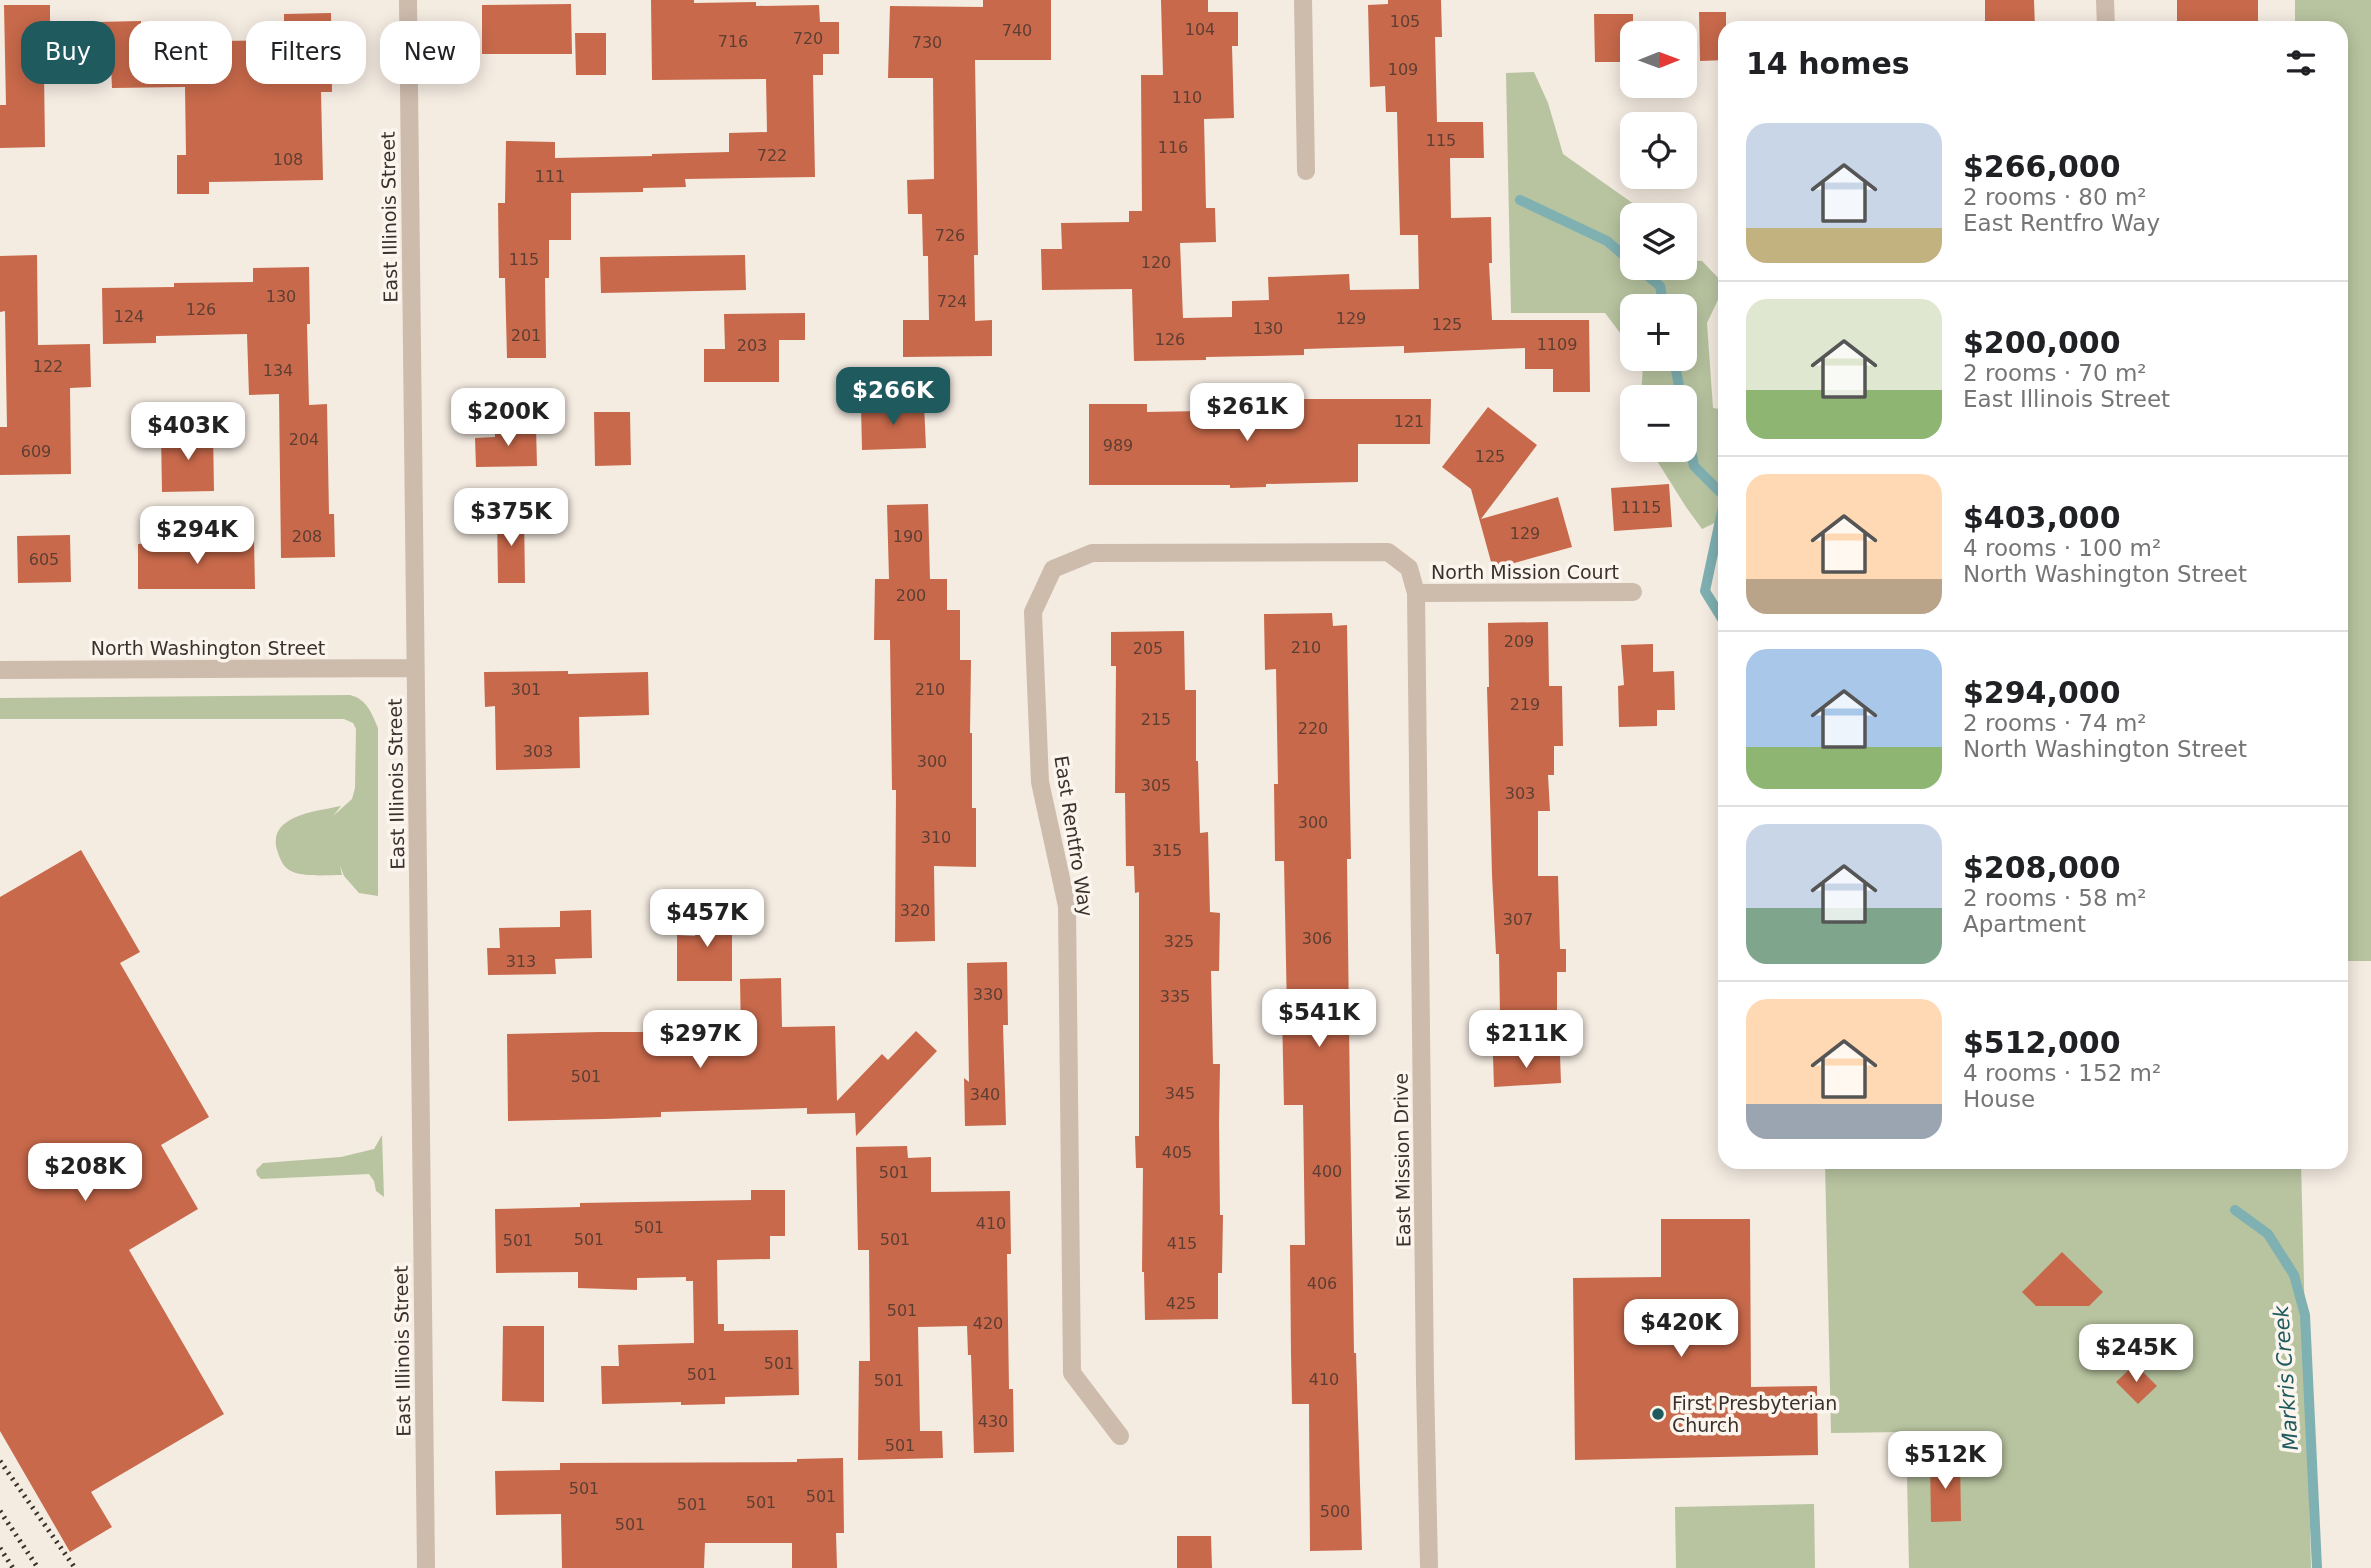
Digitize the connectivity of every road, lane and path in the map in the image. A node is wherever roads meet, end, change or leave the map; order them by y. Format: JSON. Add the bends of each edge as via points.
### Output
{"nodes":[{"id":1,"x":408,"y":0,"type":"edge"},
{"id":2,"x":1303,"y":0,"type":"edge"},
{"id":3,"x":2105,"y":0,"type":"edge"},
{"id":4,"x":2106,"y":21,"type":"edge"},
{"id":5,"x":1306,"y":171,"type":"dead end"},
{"id":6,"x":1388,"y":552,"type":"joint"},
{"id":7,"x":1633,"y":592,"type":"dead end"},
{"id":8,"x":1416,"y":593,"type":"junction"},
{"id":9,"x":415,"y":668,"type":"junction"},
{"id":10,"x":0,"y":670,"type":"edge"},
{"id":11,"x":1119,"y":1436,"type":"dead end"},
{"id":12,"x":426,"y":1568,"type":"edge"},
{"id":13,"x":1430,"y":1568,"type":"edge"}],
"edges":[{"from":1,"to":9,"type":"street","name":"East Illinois Street"},
{"from":2,"to":5,"type":"street"},
{"from":3,"to":4,"type":"street"},
{"from":6,"to":8,"type":"street","name":"East Mission Drive","via":[[1409,568]]},
{"from":6,"to":11,"type":"street","name":"East Rentfro Way","via":[[1092,553],[1053,569],[1033,612],[1040,782],[1066,906],[1072,1374]]},
{"from":7,"to":8,"type":"street","name":"North Mission Court"},
{"from":8,"to":13,"type":"street","name":"East Mission Drive"},
{"from":9,"to":10,"type":"street","name":"North Washington Street"},
{"from":9,"to":12,"type":"street","name":"East Illinois Street"}]}
